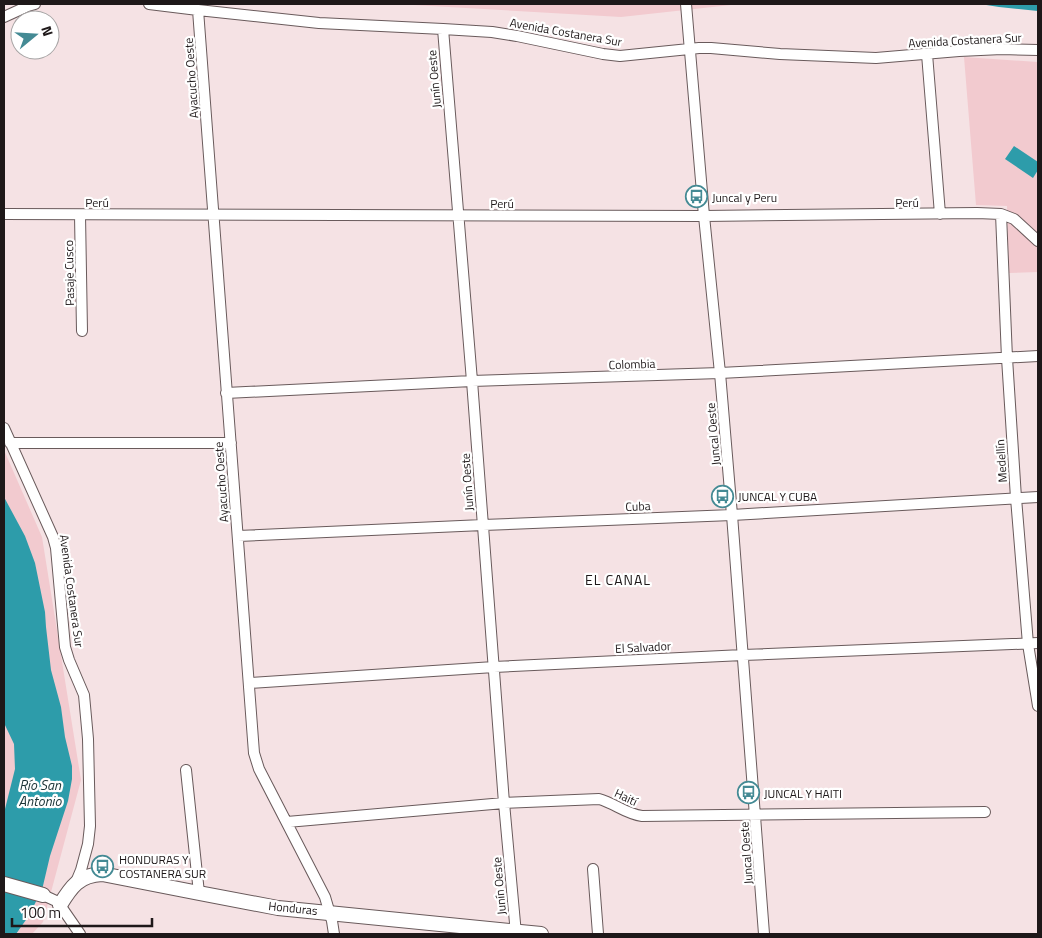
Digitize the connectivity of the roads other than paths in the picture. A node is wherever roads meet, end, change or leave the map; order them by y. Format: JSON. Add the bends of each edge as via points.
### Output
{"nodes":[{"id":1,"x":35,"y":4,"type":"edge"},
{"id":2,"x":149,"y":4,"type":"edge"},
{"id":3,"x":686,"y":4,"type":"edge"},
{"id":4,"x":198,"y":10,"type":"junction"},
{"id":5,"x":4,"y":17,"type":"edge"},
{"id":6,"x":443,"y":29,"type":"junction"},
{"id":7,"x":690,"y":49,"type":"junction"},
{"id":8,"x":1038,"y":50,"type":"edge"},
{"id":9,"x":927,"y":54,"type":"junction"},
{"id":10,"x":4,"y":214,"type":"edge"},
{"id":11,"x":940,"y":214,"type":"junction"},
{"id":12,"x":1001,"y":214,"type":"junction"},
{"id":13,"x":80,"y":215,"type":"junction"},
{"id":14,"x":213,"y":215,"type":"junction"},
{"id":15,"x":458,"y":215,"type":"junction"},
{"id":16,"x":704,"y":216,"type":"junction"},
{"id":17,"x":1038,"y":241,"type":"edge"},
{"id":18,"x":82,"y":331,"type":"dead end"},
{"id":19,"x":1038,"y":356,"type":"edge"},
{"id":20,"x":1007,"y":358,"type":"junction"},
{"id":21,"x":720,"y":373,"type":"junction"},
{"id":22,"x":472,"y":381,"type":"junction"},
{"id":23,"x":226,"y":393,"type":"junction"},
{"id":24,"x":4,"y":428,"type":"edge"},
{"id":25,"x":10,"y":443,"type":"junction"},
{"id":26,"x":231,"y":443,"type":"junction"},
{"id":27,"x":1038,"y":497,"type":"edge"},
{"id":28,"x":1016,"y":498,"type":"junction"},
{"id":29,"x":732,"y":515,"type":"junction"},
{"id":30,"x":483,"y":525,"type":"junction"},
{"id":31,"x":238,"y":536,"type":"junction"},
{"id":32,"x":1033,"y":644,"type":"edge"},
{"id":33,"x":743,"y":655,"type":"junction"},
{"id":34,"x":494,"y":667,"type":"junction"},
{"id":35,"x":250,"y":683,"type":"junction"},
{"id":36,"x":1038,"y":706,"type":"edge"},
{"id":37,"x":186,"y":770,"type":"dead end"},
{"id":38,"x":504,"y":803,"type":"junction"},
{"id":39,"x":985,"y":812,"type":"dead end"},
{"id":40,"x":755,"y":815,"type":"junction"},
{"id":41,"x":287,"y":822,"type":"junction"},
{"id":42,"x":593,"y":869,"type":"dead end"},
{"id":43,"x":76,"y":882,"type":"junction"},
{"id":44,"x":4,"y":884,"type":"edge"},
{"id":45,"x":198,"y":893,"type":"junction"},
{"id":46,"x":43,"y":896,"type":"joint"},
{"id":47,"x":60,"y":905,"type":"junction"},
{"id":48,"x":330,"y":912,"type":"junction"},
{"id":49,"x":516,"y":933,"type":"edge"},
{"id":50,"x":80,"y":934,"type":"edge"},
{"id":51,"x":334,"y":934,"type":"edge"},
{"id":52,"x":541,"y":934,"type":"edge"},
{"id":53,"x":598,"y":934,"type":"edge"},
{"id":54,"x":764,"y":934,"type":"edge"}],
"edges":[{"from":1,"to":5,"type":"street"},
{"from":2,"to":4,"type":"street","name":"Avenida Costanera Sur"},
{"from":3,"to":7,"type":"street","name":"Juncal Oeste"},
{"from":4,"to":6,"type":"street","name":"Avenida Costanera Sur","via":[[320,23]]},
{"from":4,"to":14,"type":"street","name":"Ayacucho Oeste"},
{"from":6,"to":7,"type":"street","name":"Avenida Costanera Sur","via":[[492,32],[620,56]]},
{"from":6,"to":15,"type":"street","name":"Junín Oeste"},
{"from":7,"to":9,"type":"street","name":"Avenida Costanera Sur","via":[[876,58]]},
{"from":7,"to":16,"type":"street","name":"Juncal Oeste"},
{"from":8,"to":9,"type":"street","name":"Avenida Costanera Sur"},
{"from":9,"to":11,"type":"street"},
{"from":10,"to":13,"type":"street","name":"Perú"},
{"from":11,"to":12,"type":"street","name":"Perú"},
{"from":11,"to":16,"type":"street","name":"Perú"},
{"from":12,"to":17,"type":"street","via":[[1014,219]]},
{"from":12,"to":20,"type":"street","name":"Medellín"},
{"from":13,"to":14,"type":"street","name":"Perú"},
{"from":13,"to":18,"type":"street","name":"Pasaje Cusco"},
{"from":14,"to":15,"type":"street","name":"Perú"},
{"from":14,"to":23,"type":"street","name":"Ayacucho Oeste"},
{"from":15,"to":16,"type":"street","name":"Perú"},
{"from":15,"to":22,"type":"street","name":"Junín Oeste"},
{"from":16,"to":21,"type":"street","name":"Juncal Oeste"},
{"from":19,"to":20,"type":"street","name":"Colombia"},
{"from":20,"to":21,"type":"street","name":"Colombia"},
{"from":20,"to":28,"type":"street","name":"Medellín"},
{"from":21,"to":22,"type":"street","name":"Colombia"},
{"from":21,"to":29,"type":"street","name":"Juncal Oeste"},
{"from":22,"to":23,"type":"street","name":"Colombia"},
{"from":22,"to":30,"type":"street","name":"Junín Oeste"},
{"from":23,"to":26,"type":"street","name":"Ayacucho Oeste"},
{"from":24,"to":25,"type":"street","name":"Avenida Costanera Sur"},
{"from":25,"to":26,"type":"street"},
{"from":25,"to":43,"type":"street","name":"Avenida Costanera Sur","via":[[54,537],[66,647],[84,695],[90,826]]},
{"from":26,"to":31,"type":"street","name":"Ayacucho Oeste"},
{"from":27,"to":28,"type":"street","name":"Cuba"},
{"from":28,"to":29,"type":"street","name":"Cuba"},
{"from":28,"to":32,"type":"street","name":"Medellín"},
{"from":29,"to":30,"type":"street","name":"Cuba"},
{"from":29,"to":33,"type":"street","name":"Juncal Oeste"},
{"from":30,"to":31,"type":"street","name":"Cuba"},
{"from":30,"to":34,"type":"street","name":"Junín Oeste"},
{"from":31,"to":35,"type":"street","name":"Ayacucho Oeste"},
{"from":32,"to":33,"type":"street","name":"El Salvador"},
{"from":32,"to":36,"type":"street","name":"Medellín"},
{"from":33,"to":34,"type":"street","name":"El Salvador"},
{"from":33,"to":40,"type":"street","name":"Juncal Oeste"},
{"from":34,"to":35,"type":"street","name":"El Salvador"},
{"from":34,"to":38,"type":"street","name":"Junín Oeste"},
{"from":35,"to":41,"type":"street","name":"Ayacucho Oeste","via":[[254,753]]},
{"from":37,"to":45,"type":"street"},
{"from":38,"to":40,"type":"street","name":"Haití","via":[[599,799],[642,816]]},
{"from":38,"to":41,"type":"street","name":"Haití"},
{"from":38,"to":49,"type":"street","name":"Junín Oeste"},
{"from":39,"to":40,"type":"street","name":"Haití"},
{"from":40,"to":54,"type":"street","name":"Juncal Oeste"},
{"from":41,"to":48,"type":"street","name":"Ayacucho Oeste"},
{"from":42,"to":53,"type":"street"},
{"from":43,"to":45,"type":"main road","name":"Honduras","via":[[102,874]]},
{"from":43,"to":47,"type":"main road"},
{"from":44,"to":46,"type":"main road"},
{"from":45,"to":48,"type":"main road","name":"Honduras","via":[[278,908]]},
{"from":46,"to":47,"type":"street"},
{"from":47,"to":50,"type":"street"},
{"from":48,"to":49,"type":"main road","name":"Honduras"},
{"from":48,"to":51,"type":"street","name":"Ayacucho Oeste"},
{"from":49,"to":52,"type":"main road","name":"Honduras"}]}
